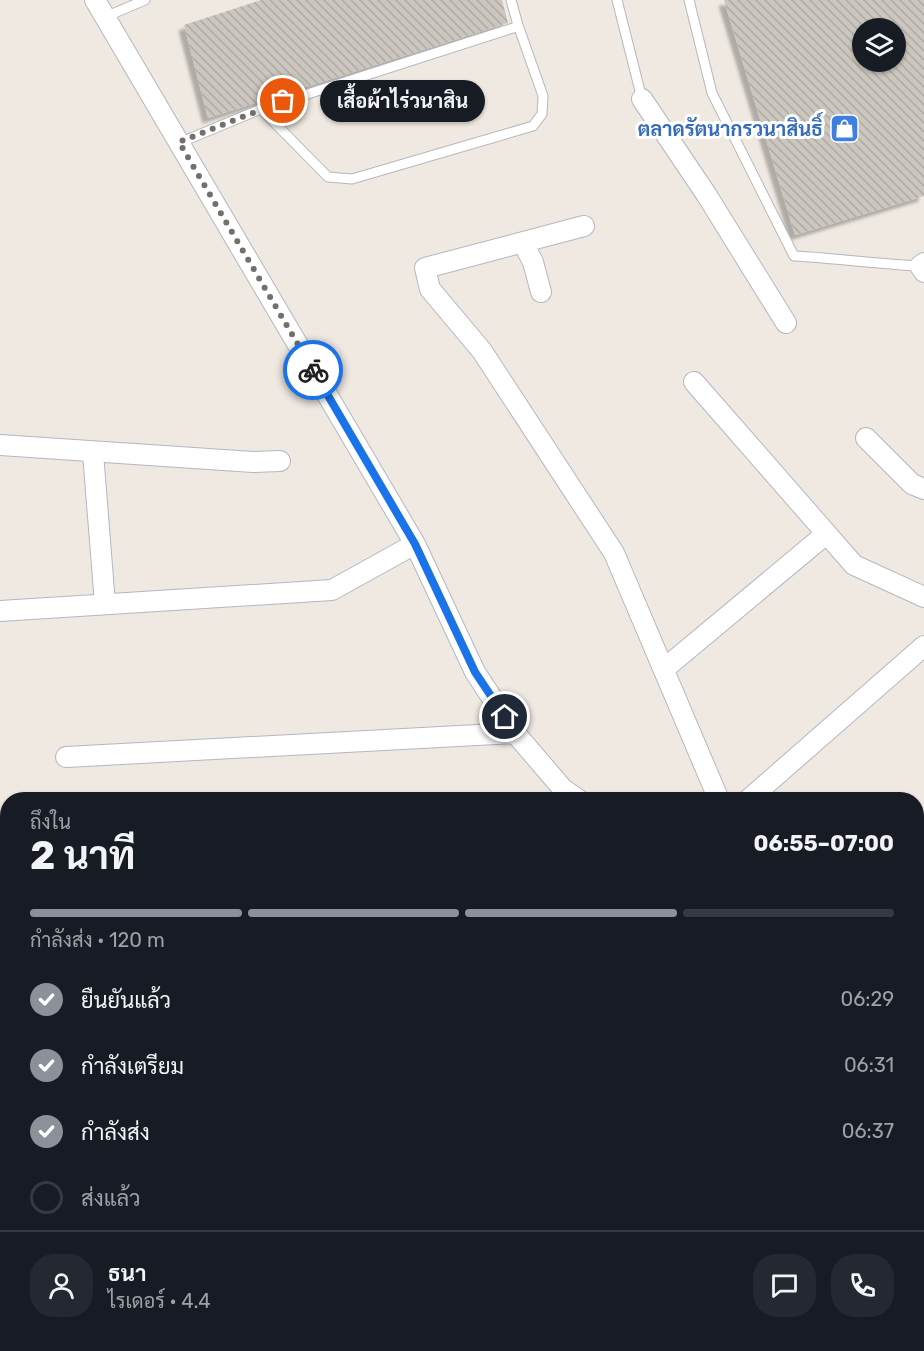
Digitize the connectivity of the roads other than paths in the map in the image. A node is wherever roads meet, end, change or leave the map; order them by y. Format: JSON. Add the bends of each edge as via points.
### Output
{"nodes":[{"id":1,"x":95,"y":0,"type":"edge"},
{"id":2,"x":145,"y":0,"type":"edge"},
{"id":3,"x":511,"y":0,"type":"edge"},
{"id":4,"x":617,"y":0,"type":"edge"},
{"id":5,"x":689,"y":0,"type":"edge"},
{"id":6,"x":105,"y":17,"type":"junction"},
{"id":7,"x":518,"y":25,"type":"junction"},
{"id":8,"x":642,"y":99,"type":"joint"},
{"id":9,"x":261,"y":108,"type":"junction"},
{"id":10,"x":179,"y":142,"type":"junction"},
{"id":11,"x":584,"y":226,"type":"dead end"},
{"id":12,"x":524,"y":243,"type":"junction"},
{"id":13,"x":923,"y":267,"type":"edge"},
{"id":14,"x":541,"y":292,"type":"dead end"},
{"id":15,"x":786,"y":323,"type":"dead end"},
{"id":16,"x":694,"y":382,"type":"dead end"},
{"id":17,"x":866,"y":438,"type":"dead end"},
{"id":18,"x":0,"y":445,"type":"edge"},
{"id":19,"x":93,"y":453,"type":"junction"},
{"id":20,"x":280,"y":461,"type":"dead end"},
{"id":21,"x":924,"y":489,"type":"edge"},
{"id":22,"x":826,"y":534,"type":"junction"},
{"id":23,"x":415,"y":544,"type":"junction"},
{"id":24,"x":924,"y":597,"type":"edge"},
{"id":25,"x":105,"y":604,"type":"junction"},
{"id":26,"x":0,"y":611,"type":"edge"},
{"id":27,"x":924,"y":646,"type":"edge"},
{"id":28,"x":664,"y":669,"type":"junction"},
{"id":29,"x":515,"y":733,"type":"junction"},
{"id":30,"x":66,"y":758,"type":"dead end"},
{"id":31,"x":567,"y":792,"type":"edge"},
{"id":32,"x":716,"y":792,"type":"edge"},
{"id":33,"x":757,"y":792,"type":"edge"}],
"edges":[{"from":1,"to":6,"type":"street"},
{"from":2,"to":6,"type":"lane"},
{"from":3,"to":7,"type":"lane"},
{"from":4,"to":8,"type":"lane"},
{"from":5,"to":13,"type":"lane","via":[[712,93],[794,256]]},
{"from":6,"to":10,"type":"street"},
{"from":7,"to":9,"type":"lane"},
{"from":7,"to":9,"type":"lane","via":[[543,96],[542,114],[533,126],[352,179],[328,177]]},
{"from":8,"to":15,"type":"street"},
{"from":9,"to":10,"type":"lane"},
{"from":10,"to":23,"type":"street"},
{"from":11,"to":12,"type":"street"},
{"from":12,"to":14,"type":"street"},
{"from":12,"to":28,"type":"street","via":[[425,268],[430,289],[482,351],[614,553]]},
{"from":16,"to":22,"type":"street"},
{"from":17,"to":21,"type":"street","via":[[912,484]]},
{"from":18,"to":19,"type":"street"},
{"from":19,"to":20,"type":"street"},
{"from":19,"to":25,"type":"street"},
{"from":22,"to":24,"type":"street","via":[[854,565]]},
{"from":22,"to":28,"type":"street"},
{"from":23,"to":25,"type":"street","via":[[332,590]]},
{"from":23,"to":29,"type":"street","via":[[475,672]]},
{"from":25,"to":26,"type":"street"},
{"from":27,"to":33,"type":"street"},
{"from":28,"to":32,"type":"street"},
{"from":29,"to":30,"type":"street"},
{"from":29,"to":31,"type":"street"}]}
